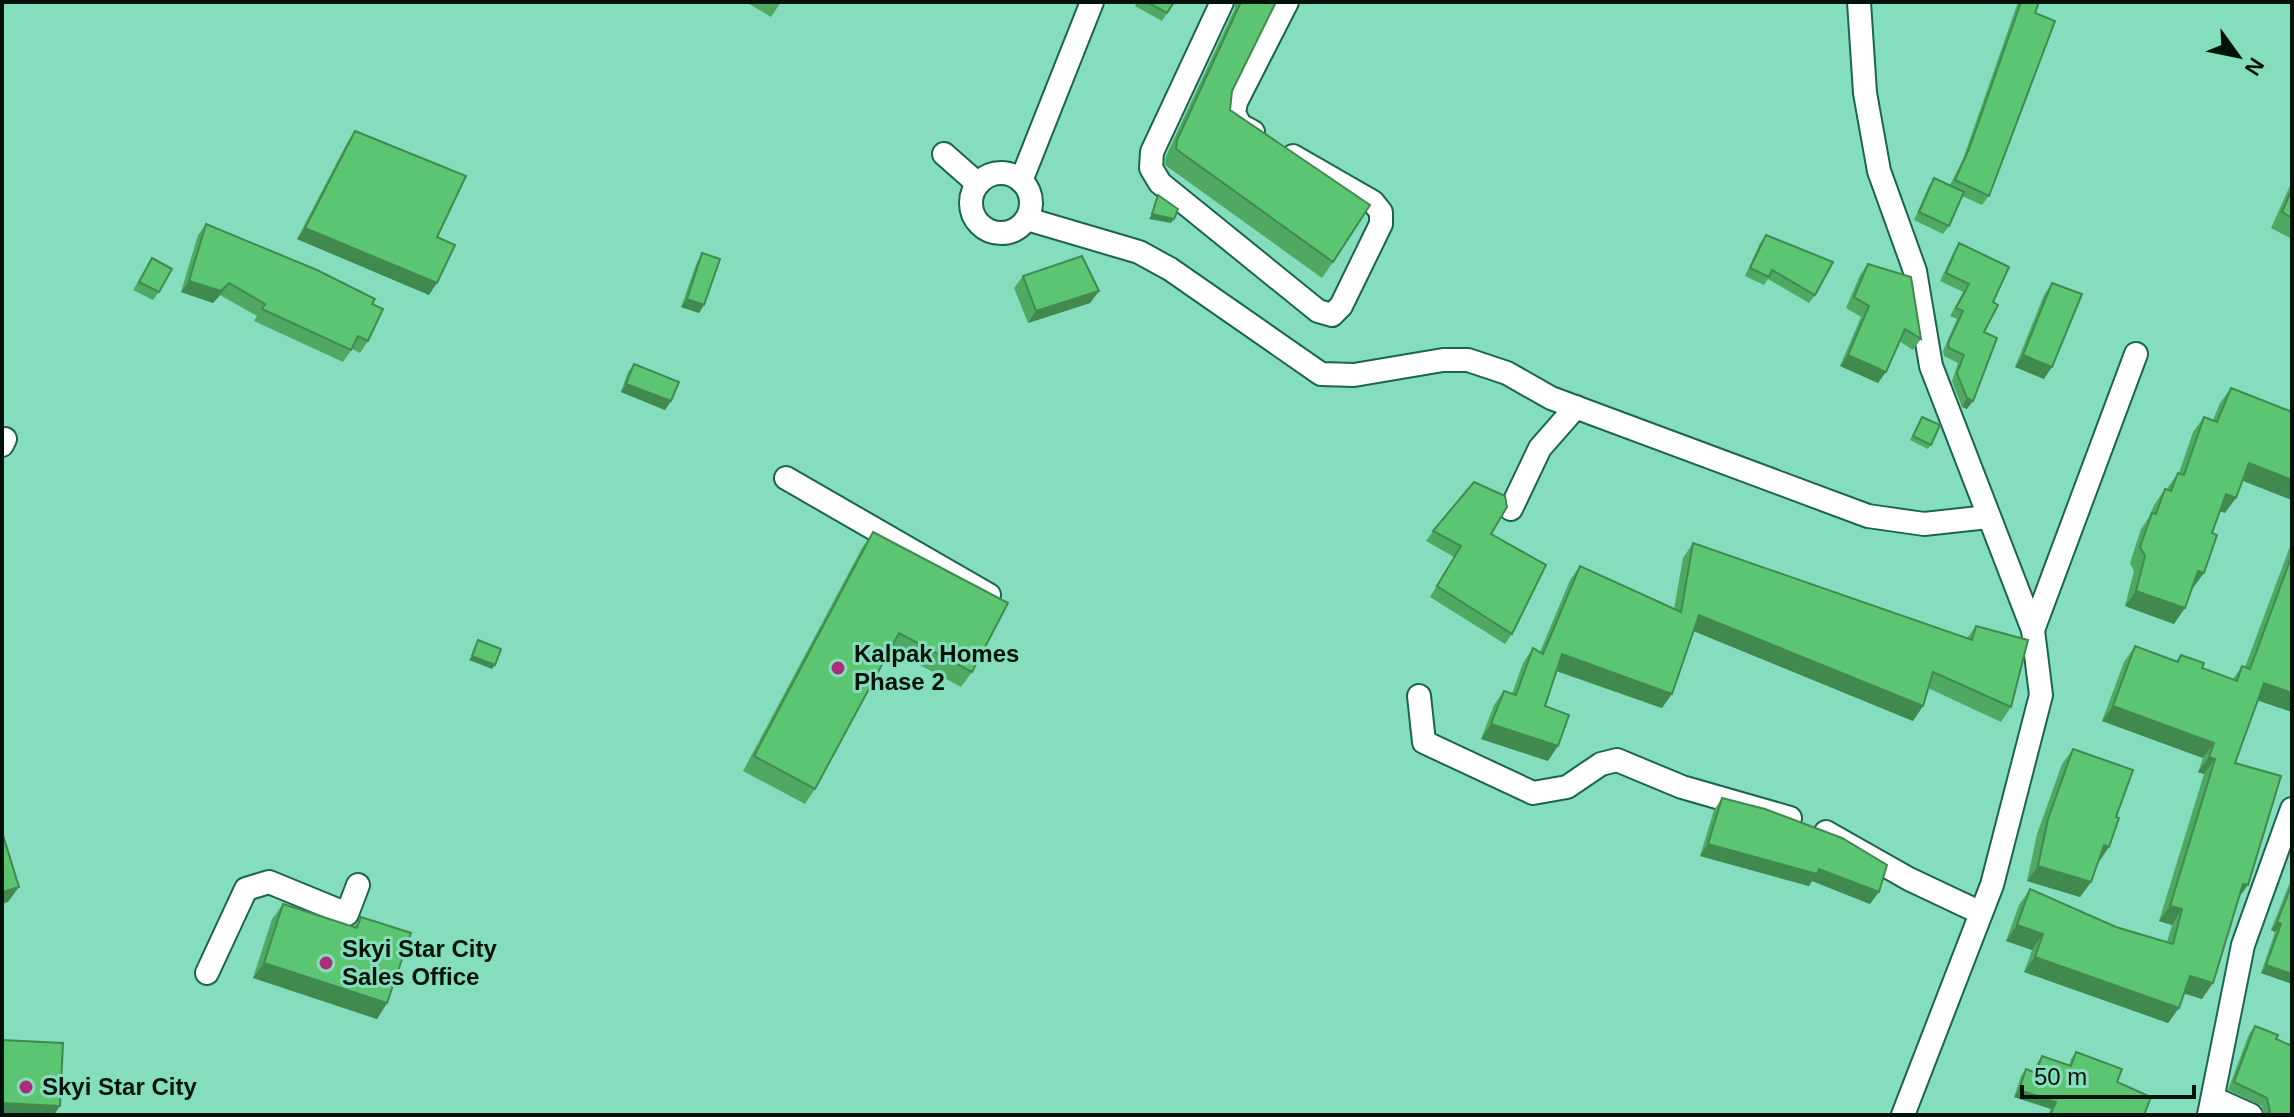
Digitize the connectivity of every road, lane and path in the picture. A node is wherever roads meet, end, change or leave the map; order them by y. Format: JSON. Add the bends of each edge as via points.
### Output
{"nodes":[{"id":1,"x":1092,"y":2,"type":"edge"},
{"id":2,"x":1222,"y":2,"type":"edge"},
{"id":3,"x":1287,"y":2,"type":"edge"},
{"id":4,"x":1859,"y":2,"type":"edge"},
{"id":5,"x":944,"y":154,"type":"dead end"},
{"id":6,"x":1021,"y":181,"type":"junction"},
{"id":7,"x":978,"y":184,"type":"junction"},
{"id":8,"x":1027,"y":219,"type":"junction"},
{"id":9,"x":2136,"y":354,"type":"dead end"},
{"id":10,"x":1576,"y":407,"type":"junction"},
{"id":11,"x":786,"y":478,"type":"dead end"},
{"id":12,"x":1511,"y":509,"type":"dead end"},
{"id":13,"x":1988,"y":517,"type":"junction"},
{"id":14,"x":996,"y":598,"type":"edge"},
{"id":15,"x":2033,"y":630,"type":"junction"},
{"id":16,"x":1419,"y":696,"type":"dead end"},
{"id":17,"x":2292,"y":809,"type":"edge"},
{"id":18,"x":358,"y":885,"type":"dead end"},
{"id":19,"x":1981,"y":913,"type":"junction"},
{"id":20,"x":207,"y":973,"type":"dead end"},
{"id":21,"x":2211,"y":1107,"type":"edge"},
{"id":22,"x":1903,"y":1115,"type":"edge"},
{"id":23,"x":2251,"y":1115,"type":"edge"}],
"edges":[{"from":1,"to":6,"type":"street"},
{"from":2,"to":3,"type":"street","via":[[1152,152],[1151,168],[1160,183],[1318,311],[1332,315],[1381,224],[1381,212],[1373,202],[1240,125],[1234,113]]},
{"from":4,"to":13,"type":"street","via":[[1865,93],[1879,171],[1915,271],[1931,366]]},
{"from":5,"to":7,"type":"street"},
{"from":6,"to":7,"type":"street","via":[[994,174]]},
{"from":6,"to":8,"type":"street","via":[[1030,199]]},
{"from":7,"to":8,"type":"street","via":[[971,211],[982,227],[1001,234]]},
{"from":8,"to":10,"type":"street","via":[[1139,252],[1321,374],[1354,375],[1468,360]]},
{"from":9,"to":15,"type":"street"},
{"from":10,"to":12,"type":"street","via":[[1540,448]]},
{"from":10,"to":13,"type":"street","via":[[1868,516],[1924,524]]},
{"from":11,"to":14,"type":"street"},
{"from":13,"to":15,"type":"street"},
{"from":15,"to":19,"type":"street","via":[[2041,695]]},
{"from":16,"to":19,"type":"street","via":[[1424,742],[1533,793],[1567,787],[1601,764],[1617,760],[1682,787],[1761,807],[1840,837],[1909,879]]},
{"from":17,"to":21,"type":"street","via":[[2243,945]]},
{"from":18,"to":20,"type":"street","via":[[347,914],[269,882],[246,889]]},
{"from":19,"to":22,"type":"street"},
{"from":21,"to":23,"type":"street"}]}
